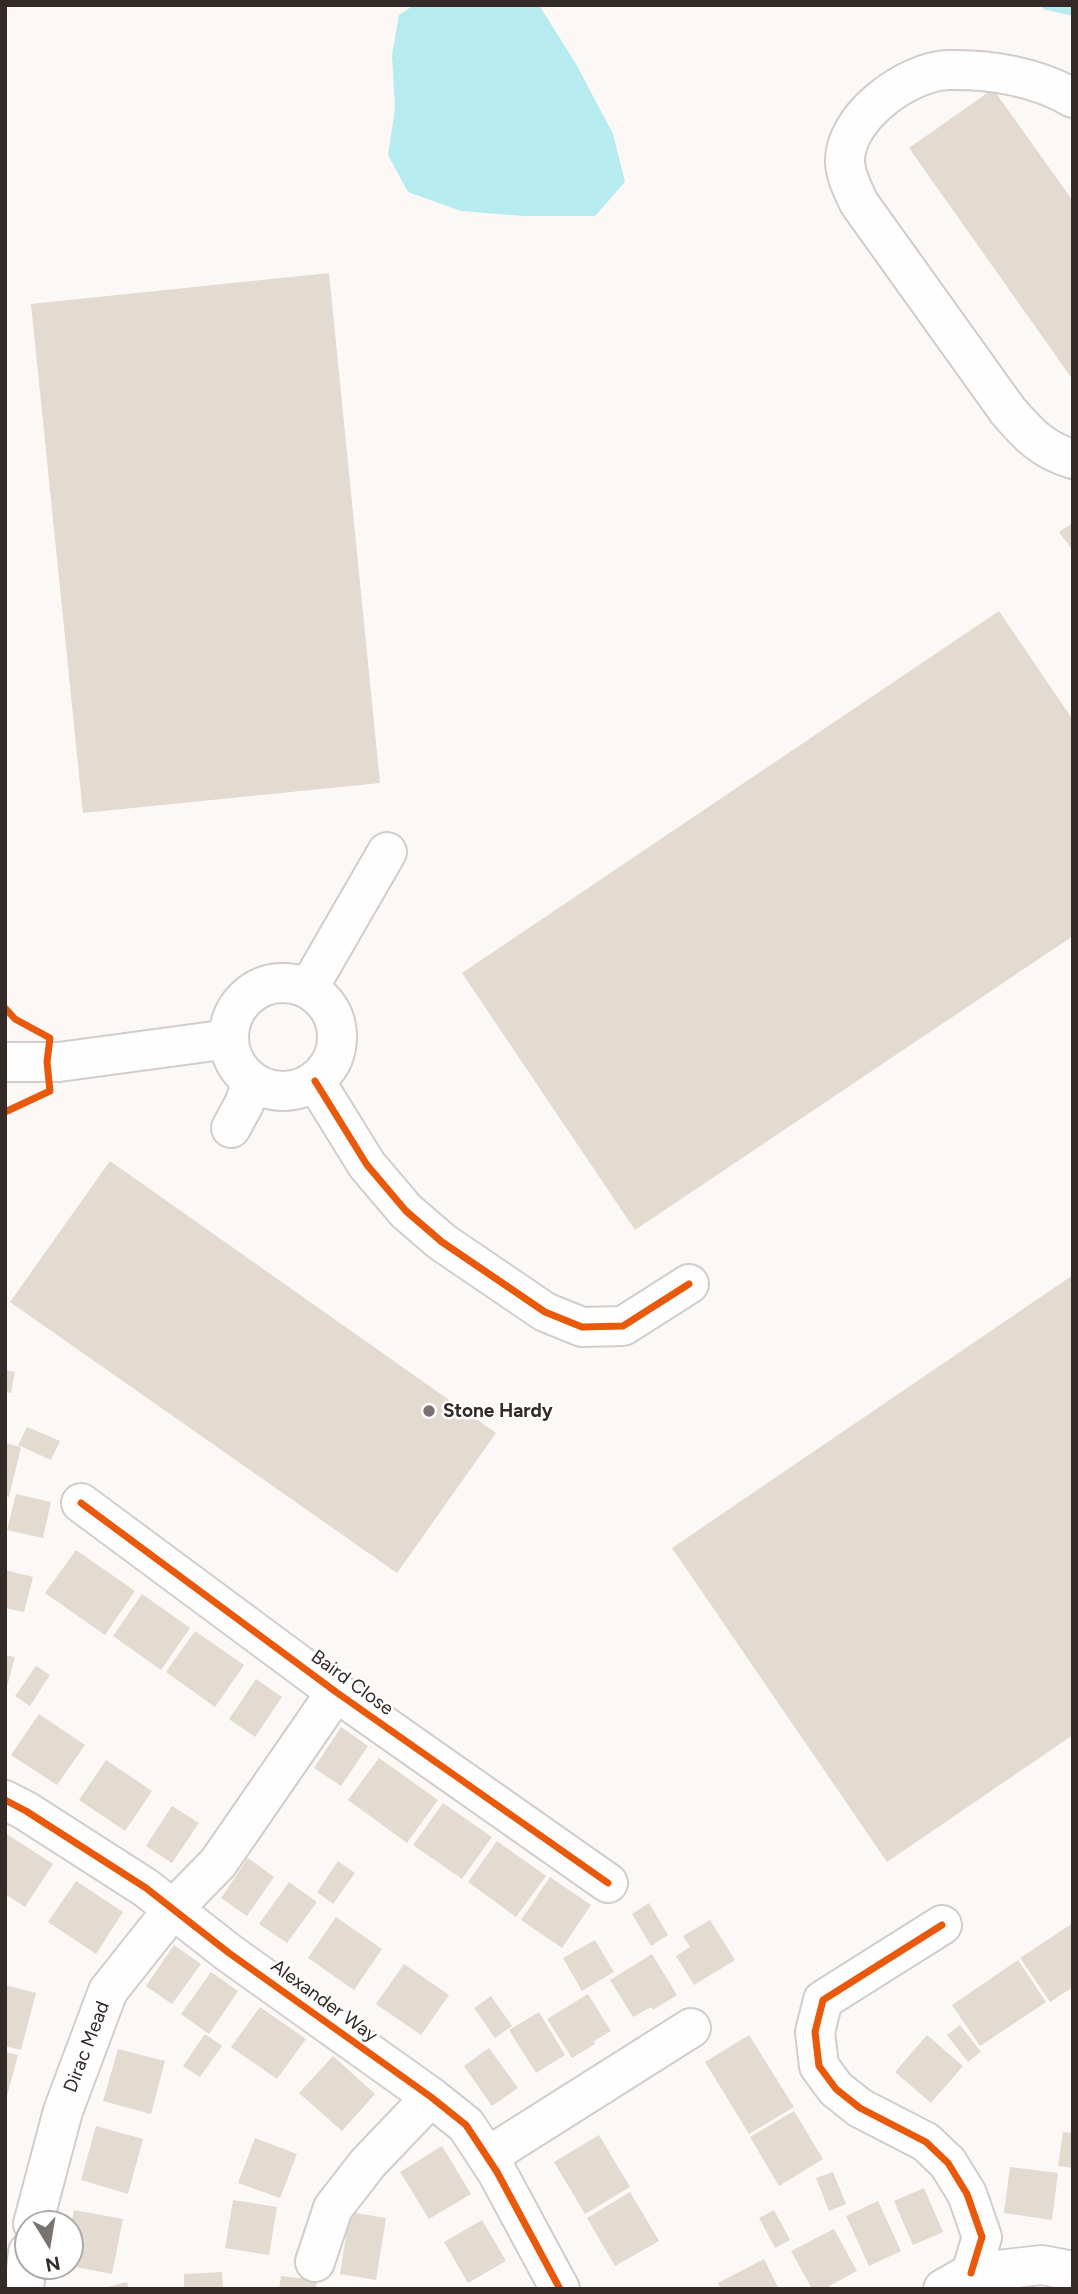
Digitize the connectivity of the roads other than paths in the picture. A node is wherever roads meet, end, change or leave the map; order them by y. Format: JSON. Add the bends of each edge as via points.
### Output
{"nodes":[{"id":1,"x":1073,"y":98,"type":"edge"},
{"id":2,"x":1073,"y":459,"type":"edge"},
{"id":3,"x":387,"y":852,"type":"dead end"},
{"id":4,"x":308,"y":989,"type":"junction"},
{"id":5,"x":229,"y":1039,"type":"junction"},
{"id":6,"x":5,"y":1062,"type":"edge"},
{"id":7,"x":252,"y":1081,"type":"junction"},
{"id":8,"x":315,"y":1081,"type":"junction"},
{"id":9,"x":231,"y":1128,"type":"dead end"},
{"id":10,"x":689,"y":1284,"type":"dead end"},
{"id":11,"x":81,"y":1503,"type":"dead end"},
{"id":12,"x":336,"y":1692,"type":"junction"},
{"id":13,"x":5,"y":1800,"type":"edge"},
{"id":14,"x":608,"y":1883,"type":"dead end"},
{"id":15,"x":173,"y":1909,"type":"junction"},
{"id":16,"x":942,"y":1925,"type":"dead end"},
{"id":17,"x":691,"y":2028,"type":"dead end"},
{"id":18,"x":431,"y":2096,"type":"junction"},
{"id":19,"x":487,"y":2157,"type":"junction"},
{"id":20,"x":37,"y":2210,"type":"edge"},
{"id":21,"x":315,"y":2262,"type":"dead end"},
{"id":22,"x":1073,"y":2271,"type":"edge"},
{"id":23,"x":957,"y":2281,"type":"edge"},
{"id":24,"x":560,"y":2289,"type":"edge"}],
"edges":[{"from":1,"to":2,"type":"street","via":[[1032,81],[987,72],[946,70],[917,77],[883,98],[859,121],[845,162],[859,203],[1007,411],[1052,453]]},
{"from":3,"to":4,"type":"street"},
{"from":4,"to":5,"type":"street","via":[[290,983],[254,991],[240,1004]]},
{"from":4,"to":8,"type":"street","via":[[321,998],[337,1026],[334,1056]]},
{"from":5,"to":6,"type":"street","via":[[59,1062]]},
{"from":5,"to":7,"type":"street","via":[[232,1055]]},
{"from":7,"to":8,"type":"street","via":[[283,1091]]},
{"from":7,"to":9,"type":"street"},
{"from":8,"to":10,"type":"street","via":[[367,1165],[406,1211],[442,1242],[545,1312],[582,1328],[622,1326]]},
{"from":11,"to":12,"type":"street","name":"Baird Close"},
{"from":12,"to":14,"type":"street","name":"Baird Close"},
{"from":12,"to":15,"type":"street","name":"Dirac Mead","via":[[218,1863]]},
{"from":13,"to":15,"type":"street","name":"Alexander Way"},
{"from":15,"to":18,"type":"street","name":"Alexander Way"},
{"from":15,"to":20,"type":"street","name":"Dirac Mead","via":[[108,1992],[63,2111]]},
{"from":16,"to":23,"type":"street","via":[[823,2000],[815,2032],[819,2066],[836,2089],[860,2108],[926,2142],[948,2163],[967,2194],[982,2237]]},
{"from":17,"to":19,"type":"street"},
{"from":18,"to":19,"type":"street","name":"Alexander Way","via":[[466,2125]]},
{"from":18,"to":21,"type":"street","via":[[333,2208]]},
{"from":19,"to":24,"type":"street","name":"Alexander Way"},
{"from":22,"to":23,"type":"street","via":[[1042,2265]]}]}
